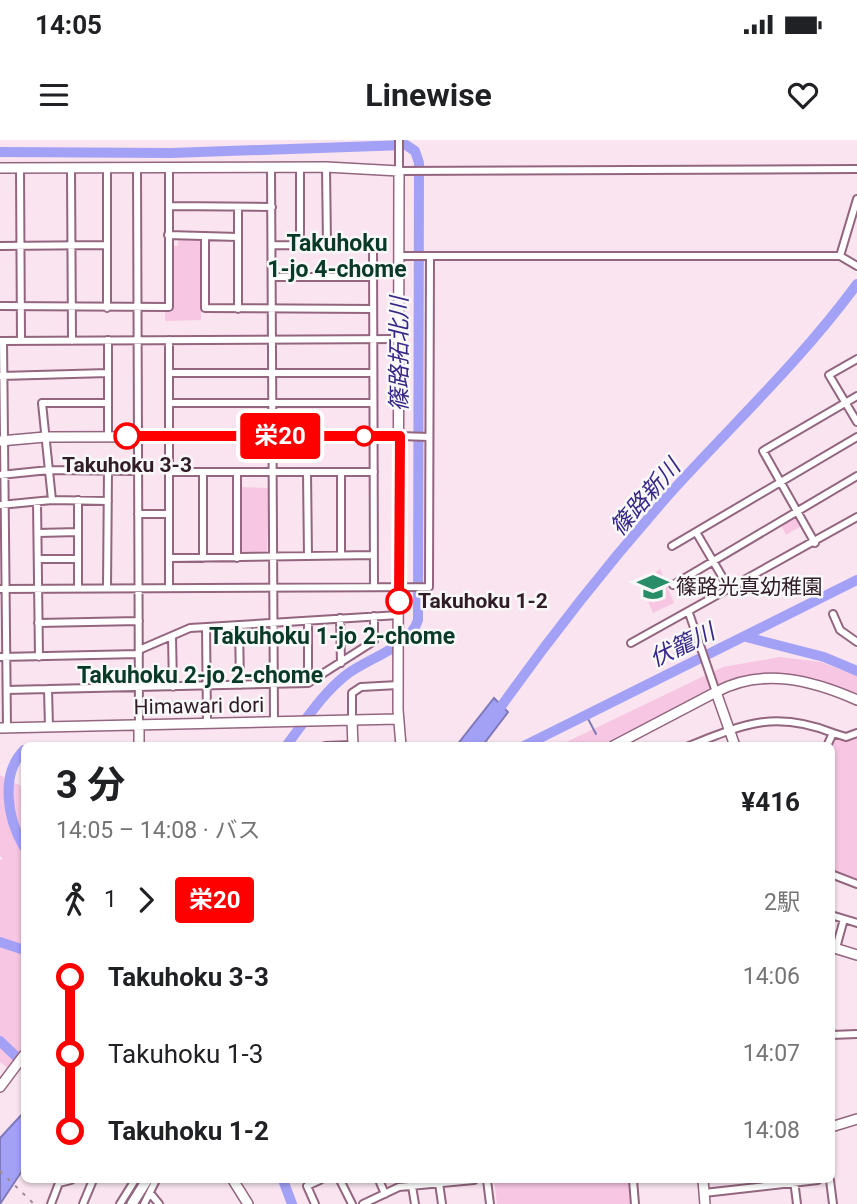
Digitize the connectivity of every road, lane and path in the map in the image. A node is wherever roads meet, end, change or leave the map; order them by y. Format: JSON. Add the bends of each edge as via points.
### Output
{"nodes":[{"id":1,"x":399,"y":140,"type":"edge"},
{"id":2,"x":271,"y":167,"type":"junction"},
{"id":3,"x":299,"y":167,"type":"junction"},
{"id":4,"x":326,"y":167,"type":"junction"},
{"id":5,"x":0,"y":168,"type":"edge"},
{"id":6,"x":20,"y":168,"type":"junction"},
{"id":7,"x":71,"y":168,"type":"junction"},
{"id":8,"x":107,"y":168,"type":"junction"},
{"id":9,"x":137,"y":168,"type":"junction"},
{"id":10,"x":169,"y":168,"type":"junction"},
{"id":11,"x":857,"y":169,"type":"edge"},
{"id":12,"x":399,"y":171,"type":"junction"},
{"id":13,"x":857,"y":199,"type":"edge"},
{"id":14,"x":169,"y":206,"type":"junction"},
{"id":15,"x":238,"y":206,"type":"junction"},
{"id":16,"x":272,"y":207,"type":"junction"},
{"id":17,"x":169,"y":235,"type":"junction"},
{"id":18,"x":205,"y":236,"type":"junction"},
{"id":19,"x":238,"y":237,"type":"junction"},
{"id":20,"x":71,"y":245,"type":"junction"},
{"id":21,"x":107,"y":245,"type":"junction"},
{"id":22,"x":0,"y":246,"type":"edge"},
{"id":23,"x":20,"y":246,"type":"junction"},
{"id":24,"x":272,"y":246,"type":"junction"},
{"id":25,"x":300,"y":246,"type":"junction"},
{"id":26,"x":327,"y":246,"type":"junction"},
{"id":27,"x":400,"y":256,"type":"junction"},
{"id":28,"x":428,"y":256,"type":"junction"},
{"id":29,"x":843,"y":258,"type":"junction"},
{"id":30,"x":857,"y":266,"type":"edge"},
{"id":31,"x":272,"y":277,"type":"junction"},
{"id":32,"x":373,"y":277,"type":"junction"},
{"id":33,"x":0,"y":306,"type":"edge"},
{"id":34,"x":20,"y":306,"type":"junction"},
{"id":35,"x":71,"y":306,"type":"junction"},
{"id":36,"x":107,"y":308,"type":"junction"},
{"id":37,"x":138,"y":308,"type":"junction"},
{"id":38,"x":238,"y":309,"type":"junction"},
{"id":39,"x":272,"y":309,"type":"junction"},
{"id":40,"x":373,"y":309,"type":"junction"},
{"id":41,"x":400,"y":339,"type":"junction"},
{"id":42,"x":108,"y":340,"type":"junction"},
{"id":43,"x":138,"y":340,"type":"junction"},
{"id":44,"x":169,"y":340,"type":"junction"},
{"id":45,"x":272,"y":340,"type":"junction"},
{"id":46,"x":374,"y":340,"type":"junction"},
{"id":47,"x":2,"y":341,"type":"edge"},
{"id":48,"x":21,"y":341,"type":"junction"},
{"id":49,"x":72,"y":341,"type":"junction"},
{"id":50,"x":857,"y":359,"type":"edge"},
{"id":51,"x":108,"y":373,"type":"junction"},
{"id":52,"x":169,"y":373,"type":"junction"},
{"id":53,"x":272,"y":373,"type":"junction"},
{"id":54,"x":373,"y":373,"type":"junction"},
{"id":55,"x":2,"y":376,"type":"edge"},
{"id":56,"x":857,"y":396,"type":"edge"},
{"id":57,"x":272,"y":402,"type":"junction"},
{"id":58,"x":107,"y":403,"type":"junction"},
{"id":59,"x":169,"y":403,"type":"junction"},
{"id":60,"x":373,"y":403,"type":"junction"},
{"id":61,"x":846,"y":403,"type":"junction"},
{"id":62,"x":2,"y":406,"type":"edge"},
{"id":63,"x":857,"y":422,"type":"edge"},
{"id":64,"x":107,"y":436,"type":"junction"},
{"id":65,"x":138,"y":436,"type":"junction"},
{"id":66,"x":169,"y":436,"type":"junction"},
{"id":67,"x":272,"y":436,"type":"junction"},
{"id":68,"x":374,"y":436,"type":"junction"},
{"id":69,"x":400,"y":436,"type":"junction"},
{"id":70,"x":45,"y":437,"type":"junction"},
{"id":71,"x":428,"y":437,"type":"junction"},
{"id":72,"x":857,"y":437,"type":"edge"},
{"id":73,"x":2,"y":440,"type":"edge"},
{"id":74,"x":49,"y":470,"type":"junction"},
{"id":75,"x":108,"y":471,"type":"junction"},
{"id":76,"x":138,"y":471,"type":"junction"},
{"id":77,"x":169,"y":472,"type":"junction"},
{"id":78,"x":203,"y":472,"type":"junction"},
{"id":79,"x":237,"y":472,"type":"junction"},
{"id":80,"x":273,"y":472,"type":"junction"},
{"id":81,"x":307,"y":472,"type":"junction"},
{"id":82,"x":341,"y":472,"type":"junction"},
{"id":83,"x":374,"y":472,"type":"junction"},
{"id":84,"x":2,"y":475,"type":"edge"},
{"id":85,"x":857,"y":477,"type":"edge"},
{"id":86,"x":781,"y":483,"type":"junction"},
{"id":87,"x":52,"y":500,"type":"junction"},
{"id":88,"x":78,"y":500,"type":"junction"},
{"id":89,"x":108,"y":501,"type":"junction"},
{"id":90,"x":37,"y":502,"type":"junction"},
{"id":91,"x":2,"y":505,"type":"edge"},
{"id":92,"x":797,"y":511,"type":"junction"},
{"id":93,"x":138,"y":514,"type":"junction"},
{"id":94,"x":169,"y":514,"type":"junction"},
{"id":95,"x":857,"y":517,"type":"edge"},
{"id":96,"x":78,"y":532,"type":"junction"},
{"id":97,"x":696,"y":532,"type":"junction"},
{"id":98,"x":38,"y":533,"type":"junction"},
{"id":99,"x":815,"y":542,"type":"junction"},
{"id":100,"x":672,"y":546,"type":"dead end"},
{"id":101,"x":341,"y":555,"type":"junction"},
{"id":102,"x":374,"y":555,"type":"junction"},
{"id":103,"x":307,"y":556,"type":"junction"},
{"id":104,"x":273,"y":557,"type":"junction"},
{"id":105,"x":169,"y":558,"type":"junction"},
{"id":106,"x":203,"y":558,"type":"junction"},
{"id":107,"x":237,"y":558,"type":"junction"},
{"id":108,"x":38,"y":559,"type":"junction"},
{"id":109,"x":78,"y":559,"type":"junction"},
{"id":110,"x":713,"y":561,"type":"junction"},
{"id":111,"x":673,"y":584,"type":"dead end"},
{"id":112,"x":139,"y":587,"type":"junction"},
{"id":113,"x":169,"y":587,"type":"junction"},
{"id":114,"x":273,"y":587,"type":"junction"},
{"id":115,"x":374,"y":587,"type":"junction"},
{"id":116,"x":399,"y":587,"type":"junction"},
{"id":117,"x":78,"y":588,"type":"junction"},
{"id":118,"x":107,"y":588,"type":"junction"},
{"id":119,"x":3,"y":589,"type":"edge"},
{"id":120,"x":38,"y":589,"type":"junction"},
{"id":121,"x":730,"y":590,"type":"junction"},
{"id":122,"x":688,"y":613,"type":"junction"},
{"id":123,"x":832,"y":614,"type":"dead end"},
{"id":124,"x":398,"y":615,"type":"junction"},
{"id":125,"x":374,"y":616,"type":"junction"},
{"id":126,"x":340,"y":618,"type":"junction"},
{"id":127,"x":139,"y":621,"type":"junction"},
{"id":128,"x":308,"y":621,"type":"junction"},
{"id":129,"x":38,"y":623,"type":"junction"},
{"id":130,"x":273,"y":623,"type":"junction"},
{"id":131,"x":239,"y":625,"type":"junction"},
{"id":132,"x":206,"y":627,"type":"junction"},
{"id":133,"x":172,"y":636,"type":"junction"},
{"id":134,"x":857,"y":642,"type":"edge"},
{"id":135,"x":631,"y":643,"type":"dead end"},
{"id":136,"x":139,"y":652,"type":"junction"},
{"id":137,"x":3,"y":657,"type":"edge"},
{"id":138,"x":39,"y":657,"type":"junction"},
{"id":139,"x":341,"y":663,"type":"junction"},
{"id":140,"x":307,"y":683,"type":"junction"},
{"id":141,"x":274,"y":684,"type":"junction"},
{"id":142,"x":240,"y":685,"type":"junction"},
{"id":143,"x":398,"y":685,"type":"junction"},
{"id":144,"x":207,"y":686,"type":"junction"},
{"id":145,"x":139,"y":687,"type":"junction"},
{"id":146,"x":173,"y":687,"type":"junction"},
{"id":147,"x":48,"y":689,"type":"junction"},
{"id":148,"x":7,"y":690,"type":"junction"},
{"id":149,"x":716,"y":692,"type":"junction"},
{"id":150,"x":857,"y":700,"type":"edge"},
{"id":151,"x":398,"y":719,"type":"junction"},
{"id":152,"x":352,"y":720,"type":"junction"},
{"id":153,"x":274,"y":722,"type":"junction"},
{"id":154,"x":207,"y":723,"type":"junction"},
{"id":155,"x":139,"y":724,"type":"junction"},
{"id":156,"x":49,"y":727,"type":"junction"},
{"id":157,"x":4,"y":728,"type":"edge"},
{"id":158,"x":729,"y":730,"type":"junction"},
{"id":159,"x":833,"y":733,"type":"junction"},
{"id":160,"x":857,"y":733,"type":"edge"},
{"id":161,"x":139,"y":742,"type":"edge"},
{"id":162,"x":352,"y":742,"type":"edge"},
{"id":163,"x":401,"y":742,"type":"edge"},
{"id":164,"x":622,"y":742,"type":"edge"},
{"id":165,"x":700,"y":742,"type":"edge"},
{"id":166,"x":734,"y":742,"type":"edge"},
{"id":167,"x":829,"y":742,"type":"edge"},
{"id":168,"x":835,"y":876,"type":"edge"},
{"id":169,"x":857,"y":884,"type":"edge"},
{"id":170,"x":835,"y":916,"type":"edge"},
{"id":171,"x":844,"y":919,"type":"junction"},
{"id":172,"x":857,"y":923,"type":"edge"},
{"id":173,"x":835,"y":945,"type":"edge"},
{"id":174,"x":835,"y":948,"type":"edge"},
{"id":175,"x":857,"y":955,"type":"edge"},
{"id":176,"x":857,"y":1034,"type":"edge"},
{"id":177,"x":835,"y":1035,"type":"edge"},
{"id":178,"x":21,"y":1059,"type":"edge"},
{"id":179,"x":0,"y":1087,"type":"edge"},
{"id":180,"x":857,"y":1119,"type":"edge"},
{"id":181,"x":835,"y":1126,"type":"edge"},
{"id":182,"x":59,"y":1183,"type":"edge"},
{"id":183,"x":92,"y":1183,"type":"edge"},
{"id":184,"x":133,"y":1183,"type":"edge"},
{"id":185,"x":145,"y":1183,"type":"edge"},
{"id":186,"x":155,"y":1183,"type":"edge"},
{"id":187,"x":235,"y":1183,"type":"edge"},
{"id":188,"x":314,"y":1183,"type":"edge"},
{"id":189,"x":342,"y":1183,"type":"edge"},
{"id":190,"x":380,"y":1183,"type":"edge"},
{"id":191,"x":439,"y":1183,"type":"joint"},
{"id":192,"x":487,"y":1183,"type":"edge"},
{"id":193,"x":633,"y":1183,"type":"edge"},
{"id":194,"x":703,"y":1183,"type":"edge"},
{"id":195,"x":779,"y":1183,"type":"edge"},
{"id":196,"x":794,"y":1183,"type":"edge"},
{"id":197,"x":830,"y":1183,"type":"edge"},
{"id":198,"x":412,"y":1185,"type":"junction"},
{"id":199,"x":150,"y":1193,"type":"junction"},
{"id":200,"x":704,"y":1193,"type":"junction"},
{"id":201,"x":384,"y":1194,"type":"junction"},
{"id":202,"x":51,"y":1204,"type":"edge"},
{"id":203,"x":83,"y":1204,"type":"edge"},
{"id":204,"x":120,"y":1204,"type":"edge"},
{"id":205,"x":132,"y":1204,"type":"edge"},
{"id":206,"x":144,"y":1204,"type":"edge"},
{"id":207,"x":159,"y":1204,"type":"edge"},
{"id":208,"x":248,"y":1204,"type":"edge"},
{"id":209,"x":315,"y":1204,"type":"edge"},
{"id":210,"x":352,"y":1204,"type":"edge"},
{"id":211,"x":363,"y":1204,"type":"edge"},
{"id":212,"x":415,"y":1204,"type":"edge"},
{"id":213,"x":442,"y":1204,"type":"edge"},
{"id":214,"x":490,"y":1204,"type":"edge"},
{"id":215,"x":635,"y":1204,"type":"edge"},
{"id":216,"x":705,"y":1204,"type":"edge"},
{"id":217,"x":797,"y":1204,"type":"edge"},
{"id":218,"x":833,"y":1204,"type":"edge"}],
"edges":[{"from":1,"to":12,"type":"street"},
{"from":2,"to":3,"type":"street"},
{"from":2,"to":10,"type":"street"},
{"from":2,"to":16,"type":"street"},
{"from":3,"to":4,"type":"street"},
{"from":3,"to":25,"type":"street"},
{"from":4,"to":12,"type":"street"},
{"from":4,"to":26,"type":"street"},
{"from":5,"to":6,"type":"street"},
{"from":6,"to":7,"type":"street"},
{"from":6,"to":23,"type":"street"},
{"from":7,"to":8,"type":"street"},
{"from":7,"to":20,"type":"street"},
{"from":8,"to":9,"type":"street"},
{"from":8,"to":21,"type":"street"},
{"from":9,"to":10,"type":"street"},
{"from":9,"to":37,"type":"street"},
{"from":10,"to":14,"type":"street"},
{"from":11,"to":12,"type":"street"},
{"from":12,"to":27,"type":"street"},
{"from":13,"to":29,"type":"street"},
{"from":14,"to":15,"type":"street"},
{"from":14,"to":17,"type":"street"},
{"from":15,"to":16,"type":"street"},
{"from":15,"to":19,"type":"street"},
{"from":16,"to":24,"type":"street"},
{"from":17,"to":18,"type":"street"},
{"from":17,"to":37,"type":"street","via":[[169,307]]},
{"from":18,"to":19,"type":"street"},
{"from":18,"to":38,"type":"street","via":[[205,308]]},
{"from":19,"to":38,"type":"street"},
{"from":20,"to":21,"type":"street"},
{"from":20,"to":23,"type":"street"},
{"from":20,"to":35,"type":"street"},
{"from":21,"to":36,"type":"street"},
{"from":22,"to":23,"type":"street"},
{"from":23,"to":34,"type":"street"},
{"from":24,"to":25,"type":"street"},
{"from":24,"to":31,"type":"street"},
{"from":25,"to":26,"type":"street"},
{"from":26,"to":32,"type":"street","via":[[373,246]]},
{"from":27,"to":28,"type":"street"},
{"from":27,"to":41,"type":"street"},
{"from":28,"to":29,"type":"street"},
{"from":28,"to":71,"type":"street"},
{"from":29,"to":30,"type":"street"},
{"from":31,"to":32,"type":"street"},
{"from":31,"to":39,"type":"street"},
{"from":32,"to":40,"type":"street"},
{"from":33,"to":34,"type":"street"},
{"from":34,"to":35,"type":"street"},
{"from":34,"to":48,"type":"street"},
{"from":35,"to":36,"type":"street"},
{"from":35,"to":49,"type":"street"},
{"from":36,"to":37,"type":"street"},
{"from":37,"to":43,"type":"street"},
{"from":38,"to":39,"type":"street"},
{"from":39,"to":40,"type":"street"},
{"from":39,"to":45,"type":"street"},
{"from":40,"to":46,"type":"street"},
{"from":41,"to":46,"type":"street"},
{"from":41,"to":69,"type":"street"},
{"from":42,"to":43,"type":"street"},
{"from":42,"to":49,"type":"street"},
{"from":42,"to":51,"type":"street"},
{"from":43,"to":44,"type":"street"},
{"from":43,"to":65,"type":"street"},
{"from":44,"to":45,"type":"street"},
{"from":44,"to":52,"type":"street"},
{"from":45,"to":46,"type":"street"},
{"from":45,"to":53,"type":"street"},
{"from":46,"to":54,"type":"street"},
{"from":47,"to":48,"type":"street"},
{"from":47,"to":55,"type":"street"},
{"from":48,"to":49,"type":"street"},
{"from":50,"to":61,"type":"street","via":[[829,375]]},
{"from":51,"to":55,"type":"street"},
{"from":51,"to":58,"type":"street"},
{"from":52,"to":53,"type":"street"},
{"from":52,"to":59,"type":"street"},
{"from":53,"to":54,"type":"street"},
{"from":53,"to":57,"type":"street"},
{"from":54,"to":60,"type":"street"},
{"from":55,"to":62,"type":"street"},
{"from":56,"to":61,"type":"street"},
{"from":57,"to":59,"type":"street"},
{"from":57,"to":60,"type":"street"},
{"from":57,"to":67,"type":"street"},
{"from":58,"to":64,"type":"street"},
{"from":58,"to":70,"type":"street","via":[[42,403]]},
{"from":59,"to":66,"type":"street"},
{"from":60,"to":68,"type":"street"},
{"from":61,"to":63,"type":"street"},
{"from":61,"to":86,"type":"street","via":[[763,451]]},
{"from":62,"to":73,"type":"street"},
{"from":64,"to":65,"type":"street"},
{"from":64,"to":70,"type":"street"},
{"from":65,"to":66,"type":"street"},
{"from":65,"to":76,"type":"street"},
{"from":66,"to":67,"type":"street"},
{"from":66,"to":77,"type":"street"},
{"from":67,"to":68,"type":"street"},
{"from":67,"to":80,"type":"street"},
{"from":68,"to":69,"type":"street"},
{"from":68,"to":83,"type":"street"},
{"from":69,"to":71,"type":"street"},
{"from":69,"to":116,"type":"street"},
{"from":70,"to":73,"type":"street"},
{"from":70,"to":74,"type":"street"},
{"from":71,"to":116,"type":"street","via":[[429,587]]},
{"from":72,"to":86,"type":"street"},
{"from":73,"to":84,"type":"street"},
{"from":74,"to":75,"type":"street"},
{"from":74,"to":84,"type":"street"},
{"from":74,"to":87,"type":"street"},
{"from":75,"to":76,"type":"street"},
{"from":75,"to":89,"type":"street"},
{"from":76,"to":93,"type":"street"},
{"from":77,"to":78,"type":"street"},
{"from":77,"to":94,"type":"street"},
{"from":78,"to":79,"type":"street"},
{"from":78,"to":106,"type":"street"},
{"from":79,"to":80,"type":"street"},
{"from":79,"to":107,"type":"street"},
{"from":80,"to":81,"type":"street"},
{"from":80,"to":104,"type":"street"},
{"from":81,"to":82,"type":"street"},
{"from":81,"to":103,"type":"street"},
{"from":82,"to":83,"type":"street"},
{"from":82,"to":101,"type":"street"},
{"from":83,"to":102,"type":"street"},
{"from":84,"to":91,"type":"street"},
{"from":85,"to":92,"type":"street"},
{"from":86,"to":92,"type":"street"},
{"from":86,"to":97,"type":"street"},
{"from":87,"to":88,"type":"street"},
{"from":87,"to":90,"type":"street"},
{"from":88,"to":89,"type":"street"},
{"from":88,"to":96,"type":"street"},
{"from":89,"to":118,"type":"street"},
{"from":90,"to":91,"type":"street"},
{"from":90,"to":98,"type":"street"},
{"from":91,"to":119,"type":"street"},
{"from":92,"to":99,"type":"street"},
{"from":92,"to":110,"type":"street"},
{"from":93,"to":94,"type":"street"},
{"from":93,"to":112,"type":"street"},
{"from":94,"to":105,"type":"street"},
{"from":95,"to":99,"type":"street"},
{"from":96,"to":98,"type":"street"},
{"from":96,"to":109,"type":"street"},
{"from":97,"to":100,"type":"street"},
{"from":97,"to":110,"type":"street"},
{"from":98,"to":108,"type":"street"},
{"from":99,"to":121,"type":"street"},
{"from":101,"to":102,"type":"street"},
{"from":101,"to":103,"type":"street"},
{"from":102,"to":115,"type":"street"},
{"from":103,"to":104,"type":"street"},
{"from":104,"to":107,"type":"street"},
{"from":104,"to":114,"type":"street"},
{"from":105,"to":106,"type":"street"},
{"from":105,"to":113,"type":"street"},
{"from":106,"to":107,"type":"street"},
{"from":108,"to":109,"type":"street"},
{"from":108,"to":120,"type":"street"},
{"from":109,"to":117,"type":"street"},
{"from":110,"to":111,"type":"street"},
{"from":110,"to":121,"type":"street"},
{"from":112,"to":113,"type":"street"},
{"from":112,"to":118,"type":"street"},
{"from":112,"to":127,"type":"street"},
{"from":113,"to":114,"type":"street"},
{"from":114,"to":115,"type":"street"},
{"from":114,"to":130,"type":"street"},
{"from":115,"to":116,"type":"street"},
{"from":116,"to":124,"type":"street"},
{"from":117,"to":118,"type":"street"},
{"from":117,"to":120,"type":"street"},
{"from":119,"to":120,"type":"street"},
{"from":119,"to":137,"type":"street"},
{"from":120,"to":129,"type":"street"},
{"from":121,"to":122,"type":"street"},
{"from":122,"to":135,"type":"street"},
{"from":122,"to":149,"type":"street"},
{"from":123,"to":134,"type":"street","via":[[840,630]]},
{"from":124,"to":125,"type":"street"},
{"from":124,"to":143,"type":"street"},
{"from":125,"to":126,"type":"street"},
{"from":125,"to":139,"type":"street","via":[[374,641]]},
{"from":126,"to":128,"type":"street"},
{"from":126,"to":139,"type":"street"},
{"from":127,"to":129,"type":"street"},
{"from":127,"to":136,"type":"street"},
{"from":128,"to":130,"type":"street"},
{"from":128,"to":140,"type":"street"},
{"from":129,"to":138,"type":"street"},
{"from":130,"to":131,"type":"street"},
{"from":130,"to":141,"type":"street"},
{"from":131,"to":132,"type":"street"},
{"from":131,"to":142,"type":"street"},
{"from":132,"to":133,"type":"street"},
{"from":132,"to":144,"type":"street"},
{"from":133,"to":136,"type":"street"},
{"from":133,"to":146,"type":"street"},
{"from":136,"to":138,"type":"street"},
{"from":136,"to":145,"type":"street"},
{"from":137,"to":138,"type":"street"},
{"from":137,"to":148,"type":"street"},
{"from":139,"to":140,"type":"street"},
{"from":140,"to":141,"type":"street"},
{"from":141,"to":142,"type":"street"},
{"from":141,"to":153,"type":"street"},
{"from":142,"to":144,"type":"street"},
{"from":143,"to":151,"type":"street"},
{"from":143,"to":152,"type":"street","via":[[362,687],[352,693]]},
{"from":144,"to":146,"type":"street"},
{"from":144,"to":154,"type":"street"},
{"from":145,"to":146,"type":"street"},
{"from":145,"to":147,"type":"street"},
{"from":145,"to":155,"type":"street"},
{"from":147,"to":148,"type":"street"},
{"from":147,"to":156,"type":"street"},
{"from":148,"to":157,"type":"street"},
{"from":149,"to":150,"type":"street","via":[[762,678],[787,678]]},
{"from":149,"to":158,"type":"street"},
{"from":149,"to":164,"type":"street"},
{"from":151,"to":152,"type":"street","name":"Himawari dori"},
{"from":151,"to":163,"type":"street"},
{"from":152,"to":153,"type":"street","name":"Himawari dori"},
{"from":152,"to":162,"type":"street"},
{"from":153,"to":154,"type":"street","name":"Himawari dori"},
{"from":154,"to":155,"type":"street","name":"Himawari dori"},
{"from":155,"to":156,"type":"street","name":"Himawari dori"},
{"from":155,"to":161,"type":"street"},
{"from":156,"to":157,"type":"street","name":"Himawari dori"},
{"from":158,"to":159,"type":"street","via":[[768,720],[790,720]]},
{"from":158,"to":165,"type":"street"},
{"from":158,"to":166,"type":"street"},
{"from":159,"to":160,"type":"street","via":[[846,737]]},
{"from":159,"to":167,"type":"street"},
{"from":168,"to":169,"type":"street"},
{"from":170,"to":171,"type":"street"},
{"from":171,"to":172,"type":"street"},
{"from":171,"to":173,"type":"street"},
{"from":174,"to":175,"type":"street"},
{"from":176,"to":177,"type":"street"},
{"from":178,"to":179,"type":"street"},
{"from":180,"to":181,"type":"street"},
{"from":182,"to":202,"type":"street"},
{"from":183,"to":203,"type":"street"},
{"from":184,"to":204,"type":"street"},
{"from":185,"to":205,"type":"street"},
{"from":186,"to":199,"type":"street"},
{"from":187,"to":208,"type":"street"},
{"from":188,"to":209,"type":"street","via":[[307,1186]]},
{"from":189,"to":210,"type":"street"},
{"from":190,"to":201,"type":"street"},
{"from":191,"to":198,"type":"street"},
{"from":191,"to":213,"type":"street"},
{"from":192,"to":214,"type":"street"},
{"from":193,"to":215,"type":"street"},
{"from":194,"to":200,"type":"street"},
{"from":195,"to":200,"type":"street"},
{"from":196,"to":217,"type":"street"},
{"from":197,"to":218,"type":"street"},
{"from":198,"to":201,"type":"street"},
{"from":198,"to":212,"type":"street"},
{"from":199,"to":206,"type":"street"},
{"from":199,"to":207,"type":"street"},
{"from":200,"to":216,"type":"street"},
{"from":201,"to":211,"type":"street"}]}
